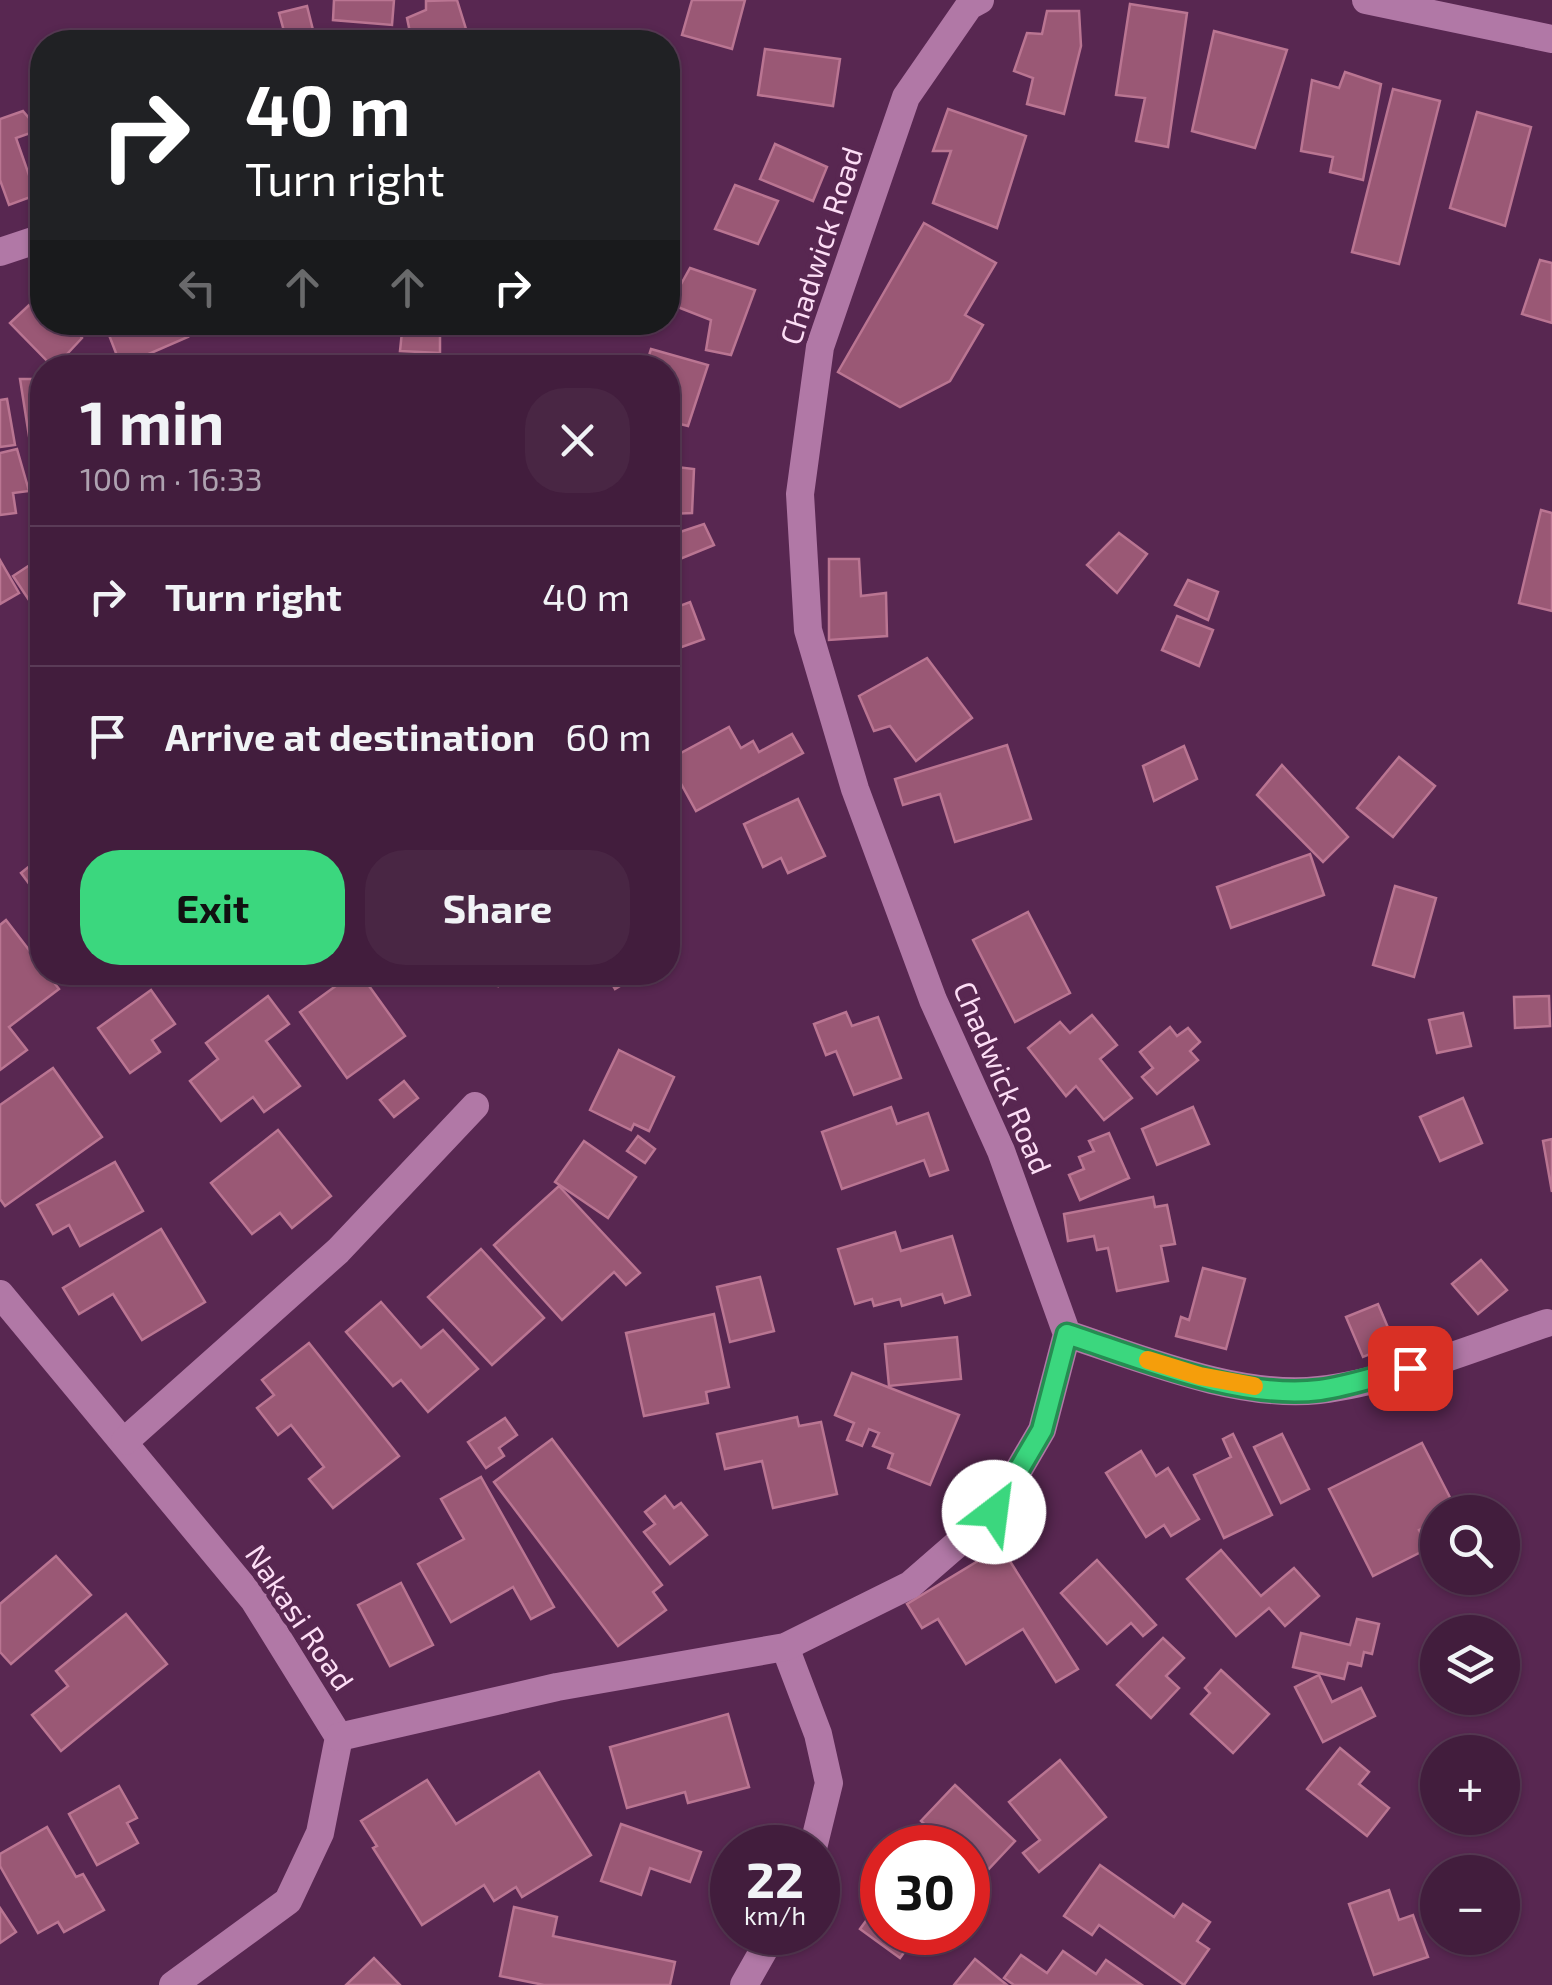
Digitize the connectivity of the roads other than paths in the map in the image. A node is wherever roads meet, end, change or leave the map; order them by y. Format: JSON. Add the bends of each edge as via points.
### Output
{"nodes":[{"id":1,"x":980,"y":0,"type":"edge"},
{"id":2,"x":1366,"y":0,"type":"edge"},
{"id":3,"x":1552,"y":39,"type":"edge"},
{"id":4,"x":30,"y":242,"type":"edge"},
{"id":5,"x":0,"y":252,"type":"edge"},
{"id":6,"x":475,"y":1106,"type":"dead end"},
{"id":7,"x":0,"y":1294,"type":"edge"},
{"id":8,"x":1547,"y":1323,"type":"dead end"},
{"id":9,"x":1067,"y":1334,"type":"junction"},
{"id":10,"x":124,"y":1441,"type":"junction"},
{"id":11,"x":785,"y":1647,"type":"junction"},
{"id":12,"x":339,"y":1737,"type":"junction"},
{"id":13,"x":820,"y":1825,"type":"edge"},
{"id":14,"x":761,"y":1955,"type":"edge"},
{"id":15,"x":173,"y":1985,"type":"edge"},
{"id":16,"x":744,"y":1985,"type":"edge"}],
"edges":[{"from":1,"to":9,"type":"street","name":"Chadwick Road","via":[[969,6],[906,97],[820,347],[800,494],[808,630],[855,789],[913,947],[1000,1152]]},
{"from":2,"to":3,"type":"street"},
{"from":4,"to":5,"type":"street"},
{"from":6,"to":10,"type":"street","via":[[338,1251]]},
{"from":7,"to":10,"type":"street","name":"Nakasi Road"},
{"from":8,"to":9,"type":"street","via":[[1319,1390],[1200,1376]]},
{"from":9,"to":11,"type":"street","via":[[1042,1430],[994,1512],[910,1585]]},
{"from":10,"to":12,"type":"street","name":"Nakasi Road","via":[[254,1600]]},
{"from":11,"to":12,"type":"street","via":[[557,1687]]},
{"from":11,"to":13,"type":"street","via":[[830,1783]]},
{"from":12,"to":15,"type":"street","name":"Nakasi Road","via":[[320,1833],[288,1901]]},
{"from":14,"to":16,"type":"street"}]}
